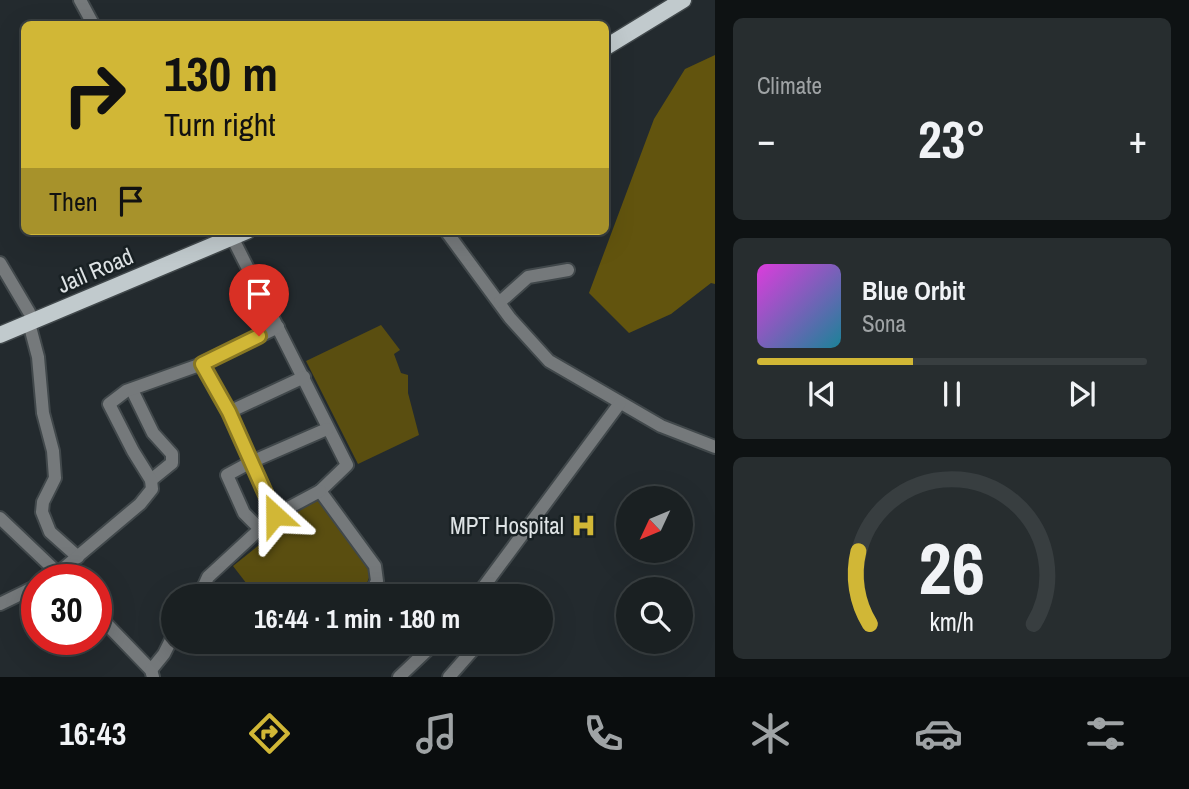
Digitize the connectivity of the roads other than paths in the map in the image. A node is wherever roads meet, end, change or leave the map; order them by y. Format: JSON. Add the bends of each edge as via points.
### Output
{"nodes":[{"id":1,"x":80,"y":0,"type":"edge"},
{"id":2,"x":665,"y":0,"type":"edge"},
{"id":3,"x":683,"y":0,"type":"edge"},
{"id":4,"x":91,"y":21,"type":"edge"},
{"id":5,"x":609,"y":34,"type":"edge"},
{"id":6,"x":609,"y":45,"type":"edge"},
{"id":7,"x":227,"y":235,"type":"edge"},
{"id":8,"x":233,"y":235,"type":"edge"},
{"id":9,"x":449,"y":235,"type":"edge"},
{"id":10,"x":0,"y":263,"type":"edge"},
{"id":11,"x":568,"y":270,"type":"dead end"},
{"id":12,"x":500,"y":302,"type":"junction"},
{"id":13,"x":29,"y":317,"type":"junction"},
{"id":14,"x":0,"y":324,"type":"edge"},
{"id":15,"x":278,"y":327,"type":"junction"},
{"id":16,"x":0,"y":335,"type":"edge"},
{"id":17,"x":202,"y":364,"type":"junction"},
{"id":18,"x":304,"y":377,"type":"junction"},
{"id":19,"x":132,"y":390,"type":"junction"},
{"id":20,"x":620,"y":403,"type":"junction"},
{"id":21,"x":229,"y":412,"type":"junction"},
{"id":22,"x":327,"y":429,"type":"junction"},
{"id":23,"x":715,"y":447,"type":"edge"},
{"id":24,"x":251,"y":462,"type":"junction"},
{"id":25,"x":151,"y":480,"type":"junction"},
{"id":26,"x":320,"y":491,"type":"junction"},
{"id":27,"x":275,"y":515,"type":"junction"},
{"id":28,"x":0,"y":518,"type":"edge"},
{"id":29,"x":261,"y":530,"type":"junction"},
{"id":30,"x":78,"y":557,"type":"junction"},
{"id":31,"x":44,"y":564,"type":"edge"},
{"id":32,"x":71,"y":564,"type":"edge"},
{"id":33,"x":205,"y":584,"type":"edge"},
{"id":34,"x":376,"y":584,"type":"edge"},
{"id":35,"x":486,"y":584,"type":"edge"},
{"id":36,"x":21,"y":594,"type":"edge"},
{"id":37,"x":0,"y":604,"type":"edge"},
{"id":38,"x":112,"y":630,"type":"edge"},
{"id":39,"x":164,"y":654,"type":"edge"},
{"id":40,"x":423,"y":654,"type":"edge"},
{"id":41,"x":469,"y":654,"type":"edge"},
{"id":42,"x":152,"y":674,"type":"edge"},
{"id":43,"x":399,"y":677,"type":"edge"},
{"id":44,"x":449,"y":677,"type":"edge"}],
"edges":[{"from":1,"to":4,"type":"street"},
{"from":2,"to":5,"type":"main road"},
{"from":3,"to":6,"type":"main road"},
{"from":7,"to":13,"type":"main road","name":"Jail Road"},
{"from":8,"to":15,"type":"street"},
{"from":9,"to":12,"type":"street"},
{"from":10,"to":13,"type":"street"},
{"from":11,"to":12,"type":"street","via":[[528,277]]},
{"from":12,"to":20,"type":"street","via":[[549,361]]},
{"from":13,"to":14,"type":"main road","name":"Jail Road"},
{"from":13,"to":16,"type":"main road","name":"Jail Road"},
{"from":13,"to":30,"type":"street","via":[[55,478],[41,512],[50,532]]},
{"from":15,"to":17,"type":"street"},
{"from":15,"to":18,"type":"street"},
{"from":17,"to":19,"type":"street"},
{"from":17,"to":21,"type":"street"},
{"from":18,"to":21,"type":"street"},
{"from":18,"to":22,"type":"street"},
{"from":19,"to":25,"type":"street","via":[[153,433],[172,454],[172,463]]},
{"from":19,"to":25,"type":"street","via":[[109,404]]},
{"from":20,"to":23,"type":"street","via":[[661,426]]},
{"from":20,"to":35,"type":"street"},
{"from":21,"to":24,"type":"street"},
{"from":22,"to":24,"type":"street"},
{"from":22,"to":26,"type":"street","via":[[347,465]]},
{"from":24,"to":27,"type":"street"},
{"from":24,"to":29,"type":"street","via":[[227,475],[244,513]]},
{"from":25,"to":30,"type":"street","via":[[152,489],[140,504]]},
{"from":26,"to":27,"type":"street"},
{"from":26,"to":34,"type":"street","via":[[375,566]]},
{"from":27,"to":29,"type":"street"},
{"from":28,"to":31,"type":"street"},
{"from":29,"to":33,"type":"street"},
{"from":30,"to":32,"type":"street"},
{"from":36,"to":37,"type":"street"},
{"from":38,"to":42,"type":"street"},
{"from":39,"to":42,"type":"street"},
{"from":40,"to":43,"type":"street"},
{"from":41,"to":44,"type":"street"}]}
